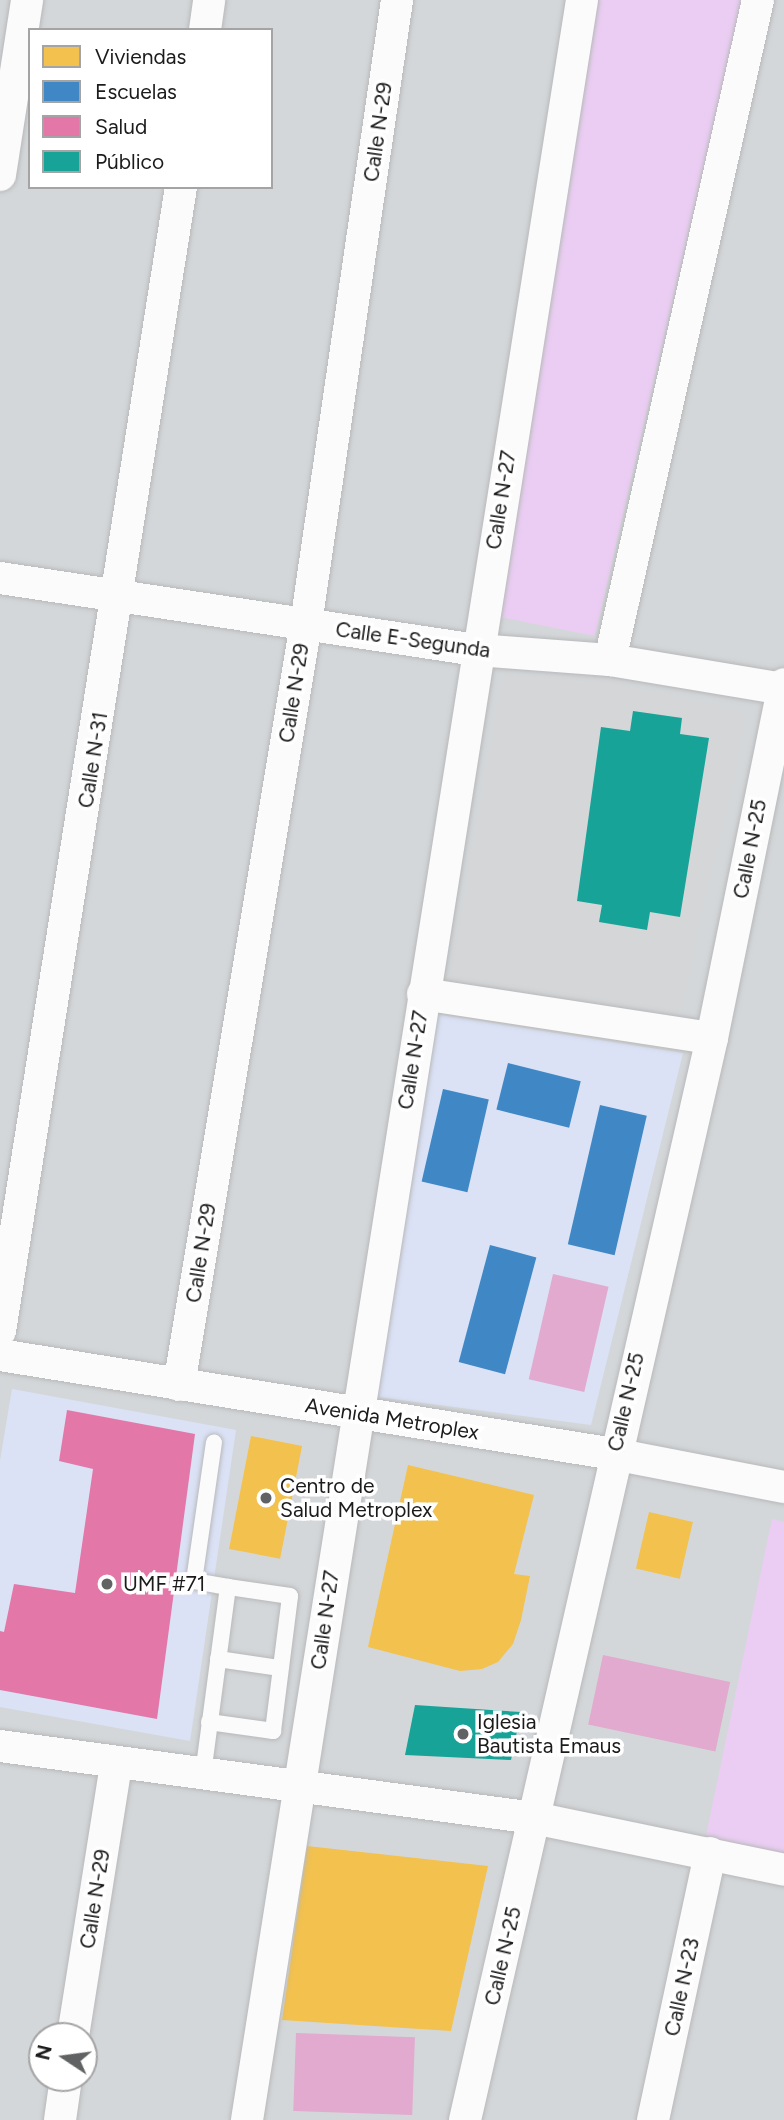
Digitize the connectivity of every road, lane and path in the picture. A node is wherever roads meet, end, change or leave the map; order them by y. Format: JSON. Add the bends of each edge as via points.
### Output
{"nodes":[{"id":1,"x":27,"y":0,"type":"edge"},
{"id":2,"x":209,"y":0,"type":"edge"},
{"id":3,"x":397,"y":0,"type":"edge"},
{"id":4,"x":582,"y":0,"type":"edge"},
{"id":5,"x":758,"y":0,"type":"edge"},
{"id":6,"x":205,"y":28,"type":"edge"},
{"id":7,"x":0,"y":176,"type":"edge"},
{"id":8,"x":181,"y":189,"type":"edge"},
{"id":9,"x":0,"y":578,"type":"edge"},
{"id":10,"x":119,"y":597,"type":"junction"},
{"id":11,"x":306,"y":624,"type":"junction"},
{"id":12,"x":477,"y":650,"type":"junction"},
{"id":13,"x":610,"y":660,"type":"junction"},
{"id":14,"x":784,"y":687,"type":"edge"},
{"id":15,"x":423,"y":994,"type":"junction"},
{"id":16,"x":712,"y":1038,"type":"junction"},
{"id":17,"x":0,"y":1331,"type":"edge"},
{"id":18,"x":0,"y":1354,"type":"edge"},
{"id":19,"x":179,"y":1385,"type":"junction"},
{"id":20,"x":357,"y":1414,"type":"junction"},
{"id":21,"x":214,"y":1442,"type":"dead end"},
{"id":22,"x":614,"y":1454,"type":"junction"},
{"id":23,"x":784,"y":1488,"type":"edge"},
{"id":24,"x":228,"y":1587,"type":"junction"},
{"id":25,"x":218,"y":1659,"type":"junction"},
{"id":26,"x":281,"y":1668,"type":"junction"},
{"id":27,"x":209,"y":1722,"type":"junction"},
{"id":28,"x":0,"y":1746,"type":"edge"},
{"id":29,"x":116,"y":1763,"type":"junction"},
{"id":30,"x":203,"y":1774,"type":"junction"},
{"id":31,"x":300,"y":1788,"type":"junction"},
{"id":32,"x":534,"y":1818,"type":"junction"},
{"id":33,"x":710,"y":1853,"type":"junction"},
{"id":34,"x":784,"y":1870,"type":"edge"},
{"id":35,"x":75,"y":2022,"type":"edge"},
{"id":36,"x":64,"y":2092,"type":"edge"},
{"id":37,"x":60,"y":2120,"type":"edge"},
{"id":38,"x":247,"y":2120,"type":"edge"},
{"id":39,"x":465,"y":2120,"type":"edge"},
{"id":40,"x":653,"y":2120,"type":"edge"}],
"edges":[{"from":1,"to":7,"type":"street"},
{"from":2,"to":6,"type":"street"},
{"from":3,"to":11,"type":"street","name":"Calle N-29"},
{"from":4,"to":12,"type":"street","name":"Calle N-27"},
{"from":5,"to":13,"type":"street"},
{"from":8,"to":10,"type":"street","name":"Calle N-31"},
{"from":9,"to":10,"type":"street","name":"Calle E-Segunda"},
{"from":10,"to":11,"type":"street","name":"Calle E-Segunda"},
{"from":10,"to":17,"type":"street","name":"Calle N-31"},
{"from":11,"to":12,"type":"street","name":"Calle E-Segunda"},
{"from":11,"to":19,"type":"street","name":"Calle N-29"},
{"from":12,"to":13,"type":"street","name":"Calle E-Segunda"},
{"from":12,"to":15,"type":"street","name":"Calle N-27"},
{"from":13,"to":14,"type":"street","name":"Calle E-Segunda"},
{"from":14,"to":16,"type":"street","name":"Calle N-25"},
{"from":15,"to":16,"type":"street"},
{"from":15,"to":20,"type":"street","name":"Calle N-27"},
{"from":16,"to":22,"type":"street","name":"Calle N-25"},
{"from":18,"to":19,"type":"street","name":"Avenida Metroplex"},
{"from":19,"to":20,"type":"street","name":"Avenida Metroplex"},
{"from":20,"to":22,"type":"street","name":"Avenida Metroplex"},
{"from":20,"to":31,"type":"street","name":"Calle N-27"},
{"from":21,"to":24,"type":"lane","via":[[194,1581]]},
{"from":22,"to":23,"type":"street","name":"Avenida Metroplex"},
{"from":22,"to":32,"type":"street","name":"Calle N-25"},
{"from":24,"to":25,"type":"lane"},
{"from":24,"to":26,"type":"lane","via":[[290,1596]]},
{"from":25,"to":26,"type":"lane"},
{"from":25,"to":27,"type":"lane"},
{"from":26,"to":27,"type":"lane","via":[[273,1731]]},
{"from":27,"to":30,"type":"lane"},
{"from":28,"to":29,"type":"street"},
{"from":29,"to":30,"type":"street"},
{"from":29,"to":35,"type":"street","name":"Calle N-29"},
{"from":30,"to":31,"type":"street"},
{"from":31,"to":32,"type":"street"},
{"from":31,"to":38,"type":"street","name":"Calle N-27"},
{"from":32,"to":33,"type":"street"},
{"from":32,"to":39,"type":"street","name":"Calle N-25"},
{"from":33,"to":34,"type":"street"},
{"from":33,"to":40,"type":"street","name":"Calle N-23"},
{"from":36,"to":37,"type":"street"}]}
